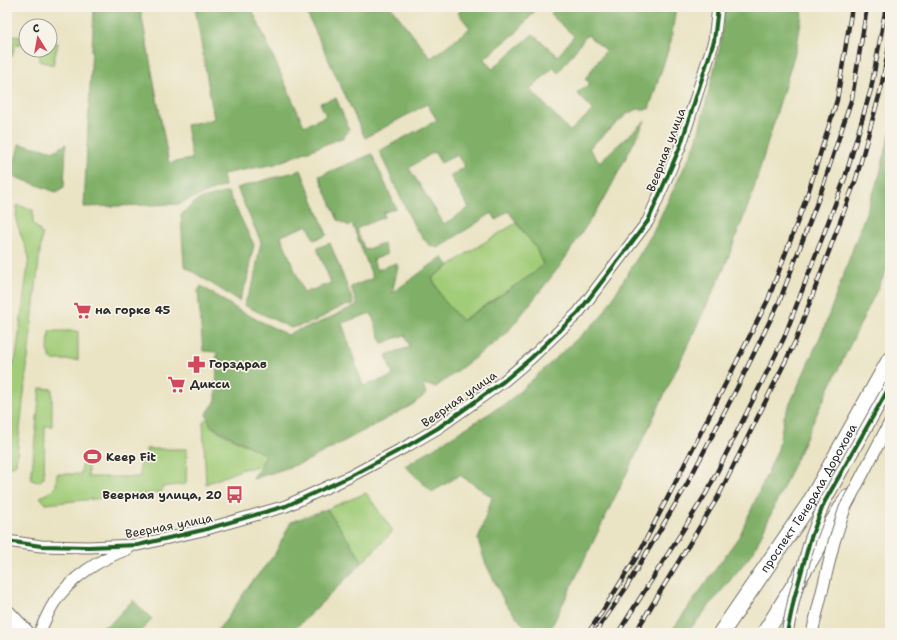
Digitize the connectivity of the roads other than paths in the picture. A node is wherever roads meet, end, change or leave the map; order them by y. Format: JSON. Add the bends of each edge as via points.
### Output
{"nodes":[{"id":1,"x":718,"y":7,"type":"edge"},
{"id":2,"x":890,"y":360,"type":"edge"},
{"id":3,"x":890,"y":386,"type":"edge"},
{"id":4,"x":890,"y":422,"type":"edge"},
{"id":5,"x":890,"y":429,"type":"edge"},
{"id":6,"x":7,"y":541,"type":"edge"},
{"id":7,"x":138,"y":545,"type":"junction"},
{"id":8,"x":7,"y":613,"type":"edge"},
{"id":9,"x":26,"y":633,"type":"edge"},
{"id":10,"x":39,"y":633,"type":"edge"},
{"id":11,"x":721,"y":633,"type":"edge"},
{"id":12,"x":765,"y":633,"type":"edge"},
{"id":13,"x":787,"y":633,"type":"edge"},
{"id":14,"x":812,"y":633,"type":"edge"}],
"edges":[{"from":1,"to":7,"type":"street","name":"Веерная улица","via":[[714,41],[680,147],[648,221],[596,291],[558,334],[531,358],[438,428],[349,477],[286,506],[203,530]]},
{"from":2,"to":11,"type":"main road","name":"проспект Генерала Дорохова","via":[[810,503]]},
{"from":3,"to":13,"type":"street","bridge":true,"via":[[824,503],[810,540]]},
{"from":4,"to":14,"type":"street","bridge":true,"via":[[845,508]]},
{"from":5,"to":12,"type":"main road"},
{"from":6,"to":7,"type":"street","name":"Веерная улица","via":[[41,546]]},
{"from":7,"to":10,"type":"street","via":[[114,554],[88,569],[66,587],[54,603]]},
{"from":8,"to":9,"type":"main road"}]}
